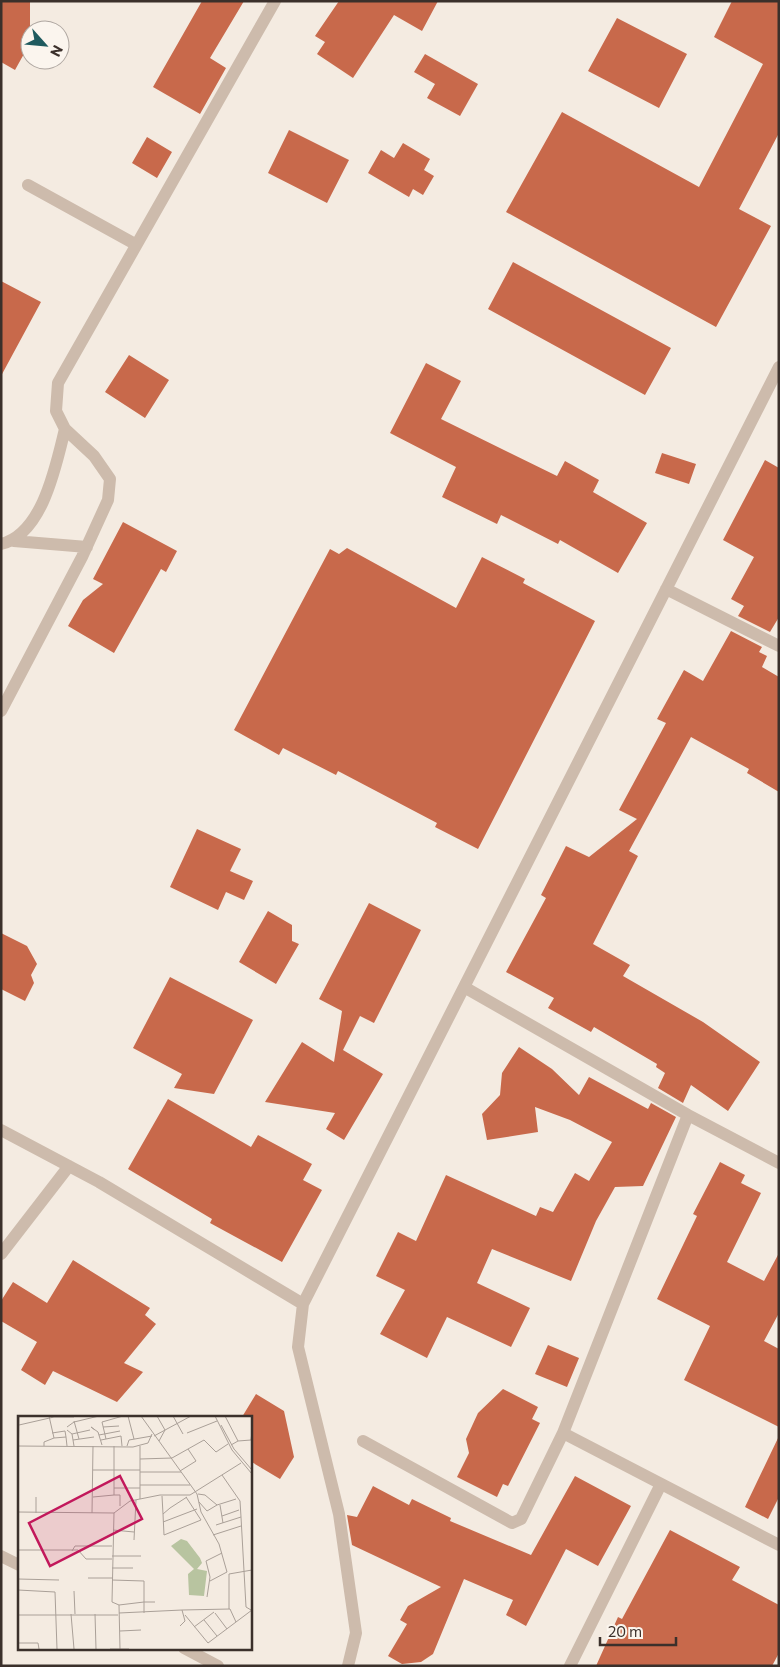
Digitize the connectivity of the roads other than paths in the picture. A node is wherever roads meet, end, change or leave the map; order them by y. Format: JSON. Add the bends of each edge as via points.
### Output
{"nodes":[{"id":1,"x":275,"y":1,"type":"edge"},
{"id":2,"x":28,"y":185,"type":"dead end"},
{"id":3,"x":135,"y":244,"type":"junction"},
{"id":4,"x":779,"y":367,"type":"edge"},
{"id":5,"x":64,"y":429,"type":"junction"},
{"id":6,"x":14,"y":541,"type":"junction"},
{"id":7,"x":1,"y":544,"type":"edge"},
{"id":8,"x":87,"y":547,"type":"junction"},
{"id":9,"x":666,"y":589,"type":"junction"},
{"id":10,"x":779,"y":646,"type":"edge"},
{"id":11,"x":1,"y":711,"type":"edge"},
{"id":12,"x":464,"y":987,"type":"junction"},
{"id":13,"x":688,"y":1116,"type":"junction"},
{"id":14,"x":1,"y":1130,"type":"edge"},
{"id":15,"x":779,"y":1162,"type":"edge"},
{"id":16,"x":69,"y":1166,"type":"junction"},
{"id":17,"x":1,"y":1254,"type":"edge"},
{"id":18,"x":303,"y":1304,"type":"junction"},
{"id":19,"x":563,"y":1433,"type":"junction"},
{"id":20,"x":362,"y":1441,"type":"dead end"},
{"id":21,"x":661,"y":1484,"type":"junction"},
{"id":22,"x":779,"y":1546,"type":"edge"},
{"id":23,"x":1,"y":1556,"type":"edge"},
{"id":24,"x":18,"y":1564,"type":"edge"},
{"id":25,"x":188,"y":1650,"type":"edge"},
{"id":26,"x":218,"y":1666,"type":"edge"},
{"id":27,"x":348,"y":1666,"type":"edge"},
{"id":28,"x":570,"y":1666,"type":"edge"}],
"edges":[{"from":1,"to":3,"type":"street"},
{"from":2,"to":3,"type":"street"},
{"from":3,"to":5,"type":"street","via":[[58,383],[56,411]]},
{"from":4,"to":9,"type":"street"},
{"from":5,"to":6,"type":"street","via":[[53,482],[34,517]]},
{"from":5,"to":8,"type":"street","via":[[94,456],[110,479],[108,500]]},
{"from":6,"to":7,"type":"street"},
{"from":6,"to":8,"type":"street"},
{"from":8,"to":11,"type":"street"},
{"from":9,"to":10,"type":"street"},
{"from":9,"to":12,"type":"street"},
{"from":12,"to":13,"type":"street"},
{"from":12,"to":18,"type":"street"},
{"from":13,"to":15,"type":"street"},
{"from":13,"to":19,"type":"street"},
{"from":14,"to":16,"type":"street"},
{"from":16,"to":17,"type":"street"},
{"from":16,"to":18,"type":"street"},
{"from":18,"to":27,"type":"street","via":[[298,1347],[339,1514],[356,1633]]},
{"from":19,"to":20,"type":"street","via":[[521,1519],[512,1523]]},
{"from":19,"to":21,"type":"street"},
{"from":21,"to":22,"type":"street"},
{"from":21,"to":28,"type":"street"},
{"from":23,"to":24,"type":"street"},
{"from":25,"to":26,"type":"street"}]}
